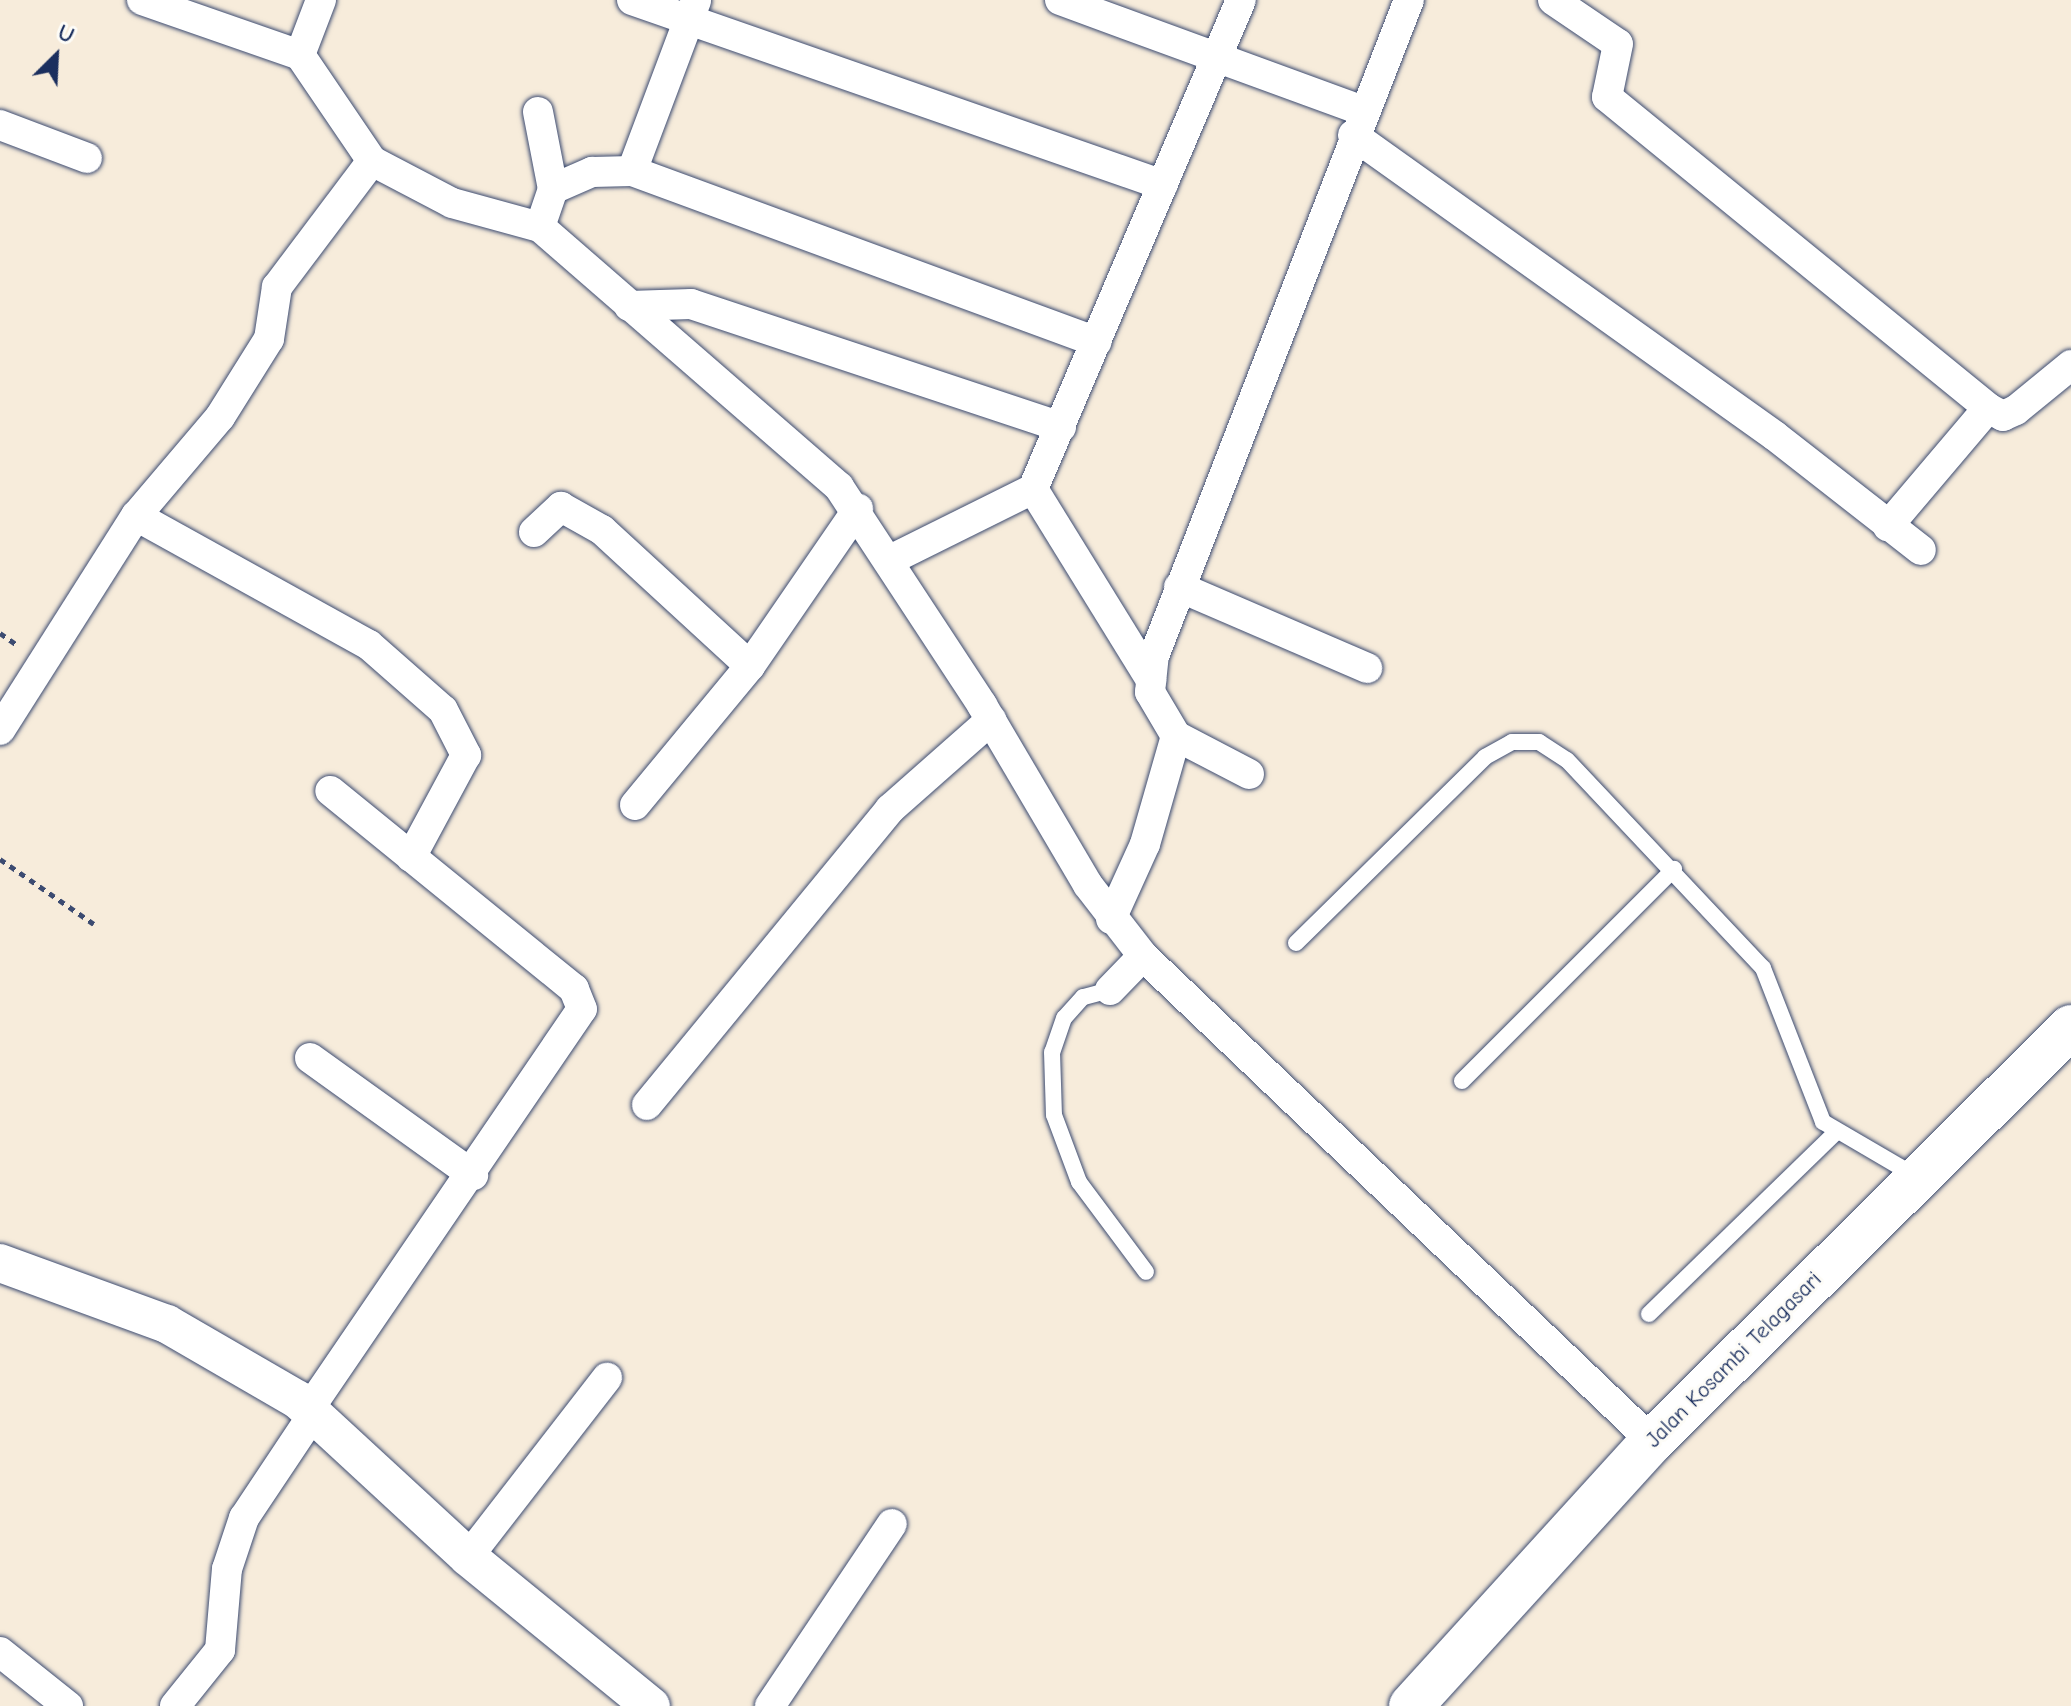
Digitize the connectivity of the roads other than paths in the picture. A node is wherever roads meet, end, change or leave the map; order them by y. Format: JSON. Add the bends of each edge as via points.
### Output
{"nodes":[{"id":1,"x":142,"y":0,"type":"edge"},
{"id":2,"x":321,"y":0,"type":"edge"},
{"id":3,"x":632,"y":0,"type":"edge"},
{"id":4,"x":1060,"y":0,"type":"edge"},
{"id":5,"x":1241,"y":0,"type":"edge"},
{"id":6,"x":1409,"y":0,"type":"edge"},
{"id":7,"x":1553,"y":0,"type":"edge"},
{"id":8,"x":693,"y":10,"type":"edge"},
{"id":9,"x":300,"y":55,"type":"junction"},
{"id":10,"x":1218,"y":56,"type":"junction"},
{"id":11,"x":538,"y":112,"type":"dead end"},
{"id":12,"x":1358,"y":123,"type":"junction"},
{"id":13,"x":0,"y":125,"type":"edge"},
{"id":14,"x":87,"y":158,"type":"dead end"},
{"id":15,"x":372,"y":161,"type":"junction"},
{"id":16,"x":632,"y":171,"type":"junction"},
{"id":17,"x":1163,"y":185,"type":"junction"},
{"id":18,"x":553,"y":189,"type":"junction"},
{"id":19,"x":540,"y":227,"type":"junction"},
{"id":20,"x":629,"y":306,"type":"junction"},
{"id":21,"x":1096,"y":342,"type":"junction"},
{"id":22,"x":2071,"y":365,"type":"edge"},
{"id":23,"x":1988,"y":408,"type":"junction"},
{"id":24,"x":1061,"y":427,"type":"junction"},
{"id":25,"x":1033,"y":489,"type":"junction"},
{"id":26,"x":858,"y":509,"type":"junction"},
{"id":27,"x":136,"y":516,"type":"junction"},
{"id":28,"x":1888,"y":526,"type":"junction"},
{"id":29,"x":534,"y":532,"type":"dead end"},
{"id":30,"x":1921,"y":550,"type":"dead end"},
{"id":31,"x":890,"y":560,"type":"junction"},
{"id":32,"x":1179,"y":587,"type":"junction"},
{"id":33,"x":750,"y":666,"type":"junction"},
{"id":34,"x":1367,"y":668,"type":"dead end"},
{"id":35,"x":1151,"y":680,"type":"junction"},
{"id":36,"x":991,"y":720,"type":"junction"},
{"id":37,"x":0,"y":730,"type":"edge"},
{"id":38,"x":1176,"y":736,"type":"junction"},
{"id":39,"x":1249,"y":774,"type":"dead end"},
{"id":40,"x":330,"y":791,"type":"dead end"},
{"id":41,"x":635,"y":805,"type":"dead end"},
{"id":42,"x":411,"y":857,"type":"junction"},
{"id":43,"x":1674,"y":869,"type":"junction"},
{"id":44,"x":1111,"y":919,"type":"junction"},
{"id":45,"x":1296,"y":943,"type":"dead end"},
{"id":46,"x":1143,"y":956,"type":"junction"},
{"id":47,"x":1110,"y":990,"type":"joint"},
{"id":48,"x":2071,"y":1027,"type":"edge"},
{"id":49,"x":310,"y":1058,"type":"dead end"},
{"id":50,"x":1462,"y":1081,"type":"dead end"},
{"id":51,"x":647,"y":1105,"type":"dead end"},
{"id":52,"x":1835,"y":1133,"type":"junction"},
{"id":53,"x":473,"y":1175,"type":"junction"},
{"id":54,"x":1917,"y":1177,"type":"junction"},
{"id":55,"x":0,"y":1263,"type":"edge"},
{"id":56,"x":1146,"y":1272,"type":"dead end"},
{"id":57,"x":1649,"y":1314,"type":"dead end"},
{"id":58,"x":607,"y":1378,"type":"dead end"},
{"id":59,"x":312,"y":1411,"type":"junction"},
{"id":60,"x":1652,"y":1441,"type":"junction"},
{"id":61,"x":892,"y":1524,"type":"dead end"},
{"id":62,"x":468,"y":1557,"type":"junction"},
{"id":63,"x":0,"y":1652,"type":"edge"},
{"id":64,"x":68,"y":1706,"type":"edge"},
{"id":65,"x":175,"y":1706,"type":"edge"},
{"id":66,"x":651,"y":1706,"type":"edge"},
{"id":67,"x":770,"y":1706,"type":"edge"},
{"id":68,"x":1411,"y":1706,"type":"edge"}],
"edges":[{"from":1,"to":9,"type":"street"},
{"from":2,"to":9,"type":"street"},
{"from":3,"to":8,"type":"street"},
{"from":4,"to":10,"type":"street"},
{"from":5,"to":10,"type":"street"},
{"from":6,"to":12,"type":"street"},
{"from":7,"to":23,"type":"street","via":[[1618,44],[1607,97]]},
{"from":8,"to":16,"type":"street"},
{"from":8,"to":17,"type":"street"},
{"from":9,"to":15,"type":"street"},
{"from":10,"to":12,"type":"street"},
{"from":10,"to":17,"type":"street"},
{"from":11,"to":18,"type":"street"},
{"from":12,"to":28,"type":"street"},
{"from":12,"to":32,"type":"street"},
{"from":13,"to":14,"type":"street"},
{"from":15,"to":19,"type":"street","via":[[452,203]]},
{"from":15,"to":27,"type":"street","via":[[282,278],[269,339],[220,417]]},
{"from":16,"to":18,"type":"street","via":[[592,172]]},
{"from":16,"to":21,"type":"street"},
{"from":17,"to":21,"type":"street"},
{"from":18,"to":19,"type":"street"},
{"from":19,"to":20,"type":"street"},
{"from":20,"to":24,"type":"street","via":[[691,304]]},
{"from":20,"to":26,"type":"street"},
{"from":21,"to":24,"type":"street"},
{"from":22,"to":23,"type":"street","via":[[2016,410],[2003,416]]},
{"from":23,"to":28,"type":"street"},
{"from":24,"to":25,"type":"street"},
{"from":25,"to":31,"type":"street"},
{"from":25,"to":35,"type":"street"},
{"from":26,"to":31,"type":"street"},
{"from":26,"to":33,"type":"street"},
{"from":27,"to":37,"type":"street"},
{"from":27,"to":42,"type":"street","via":[[369,645],[443,710],[466,755]]},
{"from":28,"to":30,"type":"street"},
{"from":29,"to":33,"type":"street","via":[[561,507],[602,530]]},
{"from":31,"to":36,"type":"street"},
{"from":32,"to":34,"type":"street"},
{"from":32,"to":35,"type":"street"},
{"from":33,"to":41,"type":"street"},
{"from":35,"to":38,"type":"street","via":[[1154,703]]},
{"from":36,"to":44,"type":"street"},
{"from":36,"to":51,"type":"street","via":[[890,809]]},
{"from":38,"to":39,"type":"street"},
{"from":38,"to":44,"type":"street","via":[[1145,844]]},
{"from":40,"to":42,"type":"street"},
{"from":42,"to":53,"type":"street","via":[[582,999]]},
{"from":43,"to":45,"type":"lane","via":[[1554,749],[1512,742],[1485,757]]},
{"from":43,"to":50,"type":"lane"},
{"from":43,"to":52,"type":"lane","via":[[1763,968],[1811,1104]]},
{"from":44,"to":46,"type":"street"},
{"from":46,"to":47,"type":"street"},
{"from":46,"to":60,"type":"street"},
{"from":47,"to":56,"type":"lane","via":[[1083,997],[1064,1018],[1052,1052],[1054,1115],[1079,1182]]},
{"from":48,"to":54,"type":"main road","name":"Jalan Kosambi Telagasari"},
{"from":49,"to":53,"type":"street"},
{"from":52,"to":54,"type":"lane"},
{"from":52,"to":57,"type":"lane"},
{"from":53,"to":59,"type":"street"},
{"from":54,"to":60,"type":"main road","name":"Jalan Kosambi Telagasari"},
{"from":55,"to":59,"type":"street","via":[[167,1324]]},
{"from":58,"to":62,"type":"street"},
{"from":59,"to":62,"type":"street"},
{"from":59,"to":65,"type":"street","via":[[244,1518],[227,1569],[220,1650]]},
{"from":60,"to":68,"type":"main road","name":"Jalan Kosambi Telagasari"},
{"from":61,"to":67,"type":"street"},
{"from":62,"to":66,"type":"street"},
{"from":63,"to":64,"type":"street"}]}
